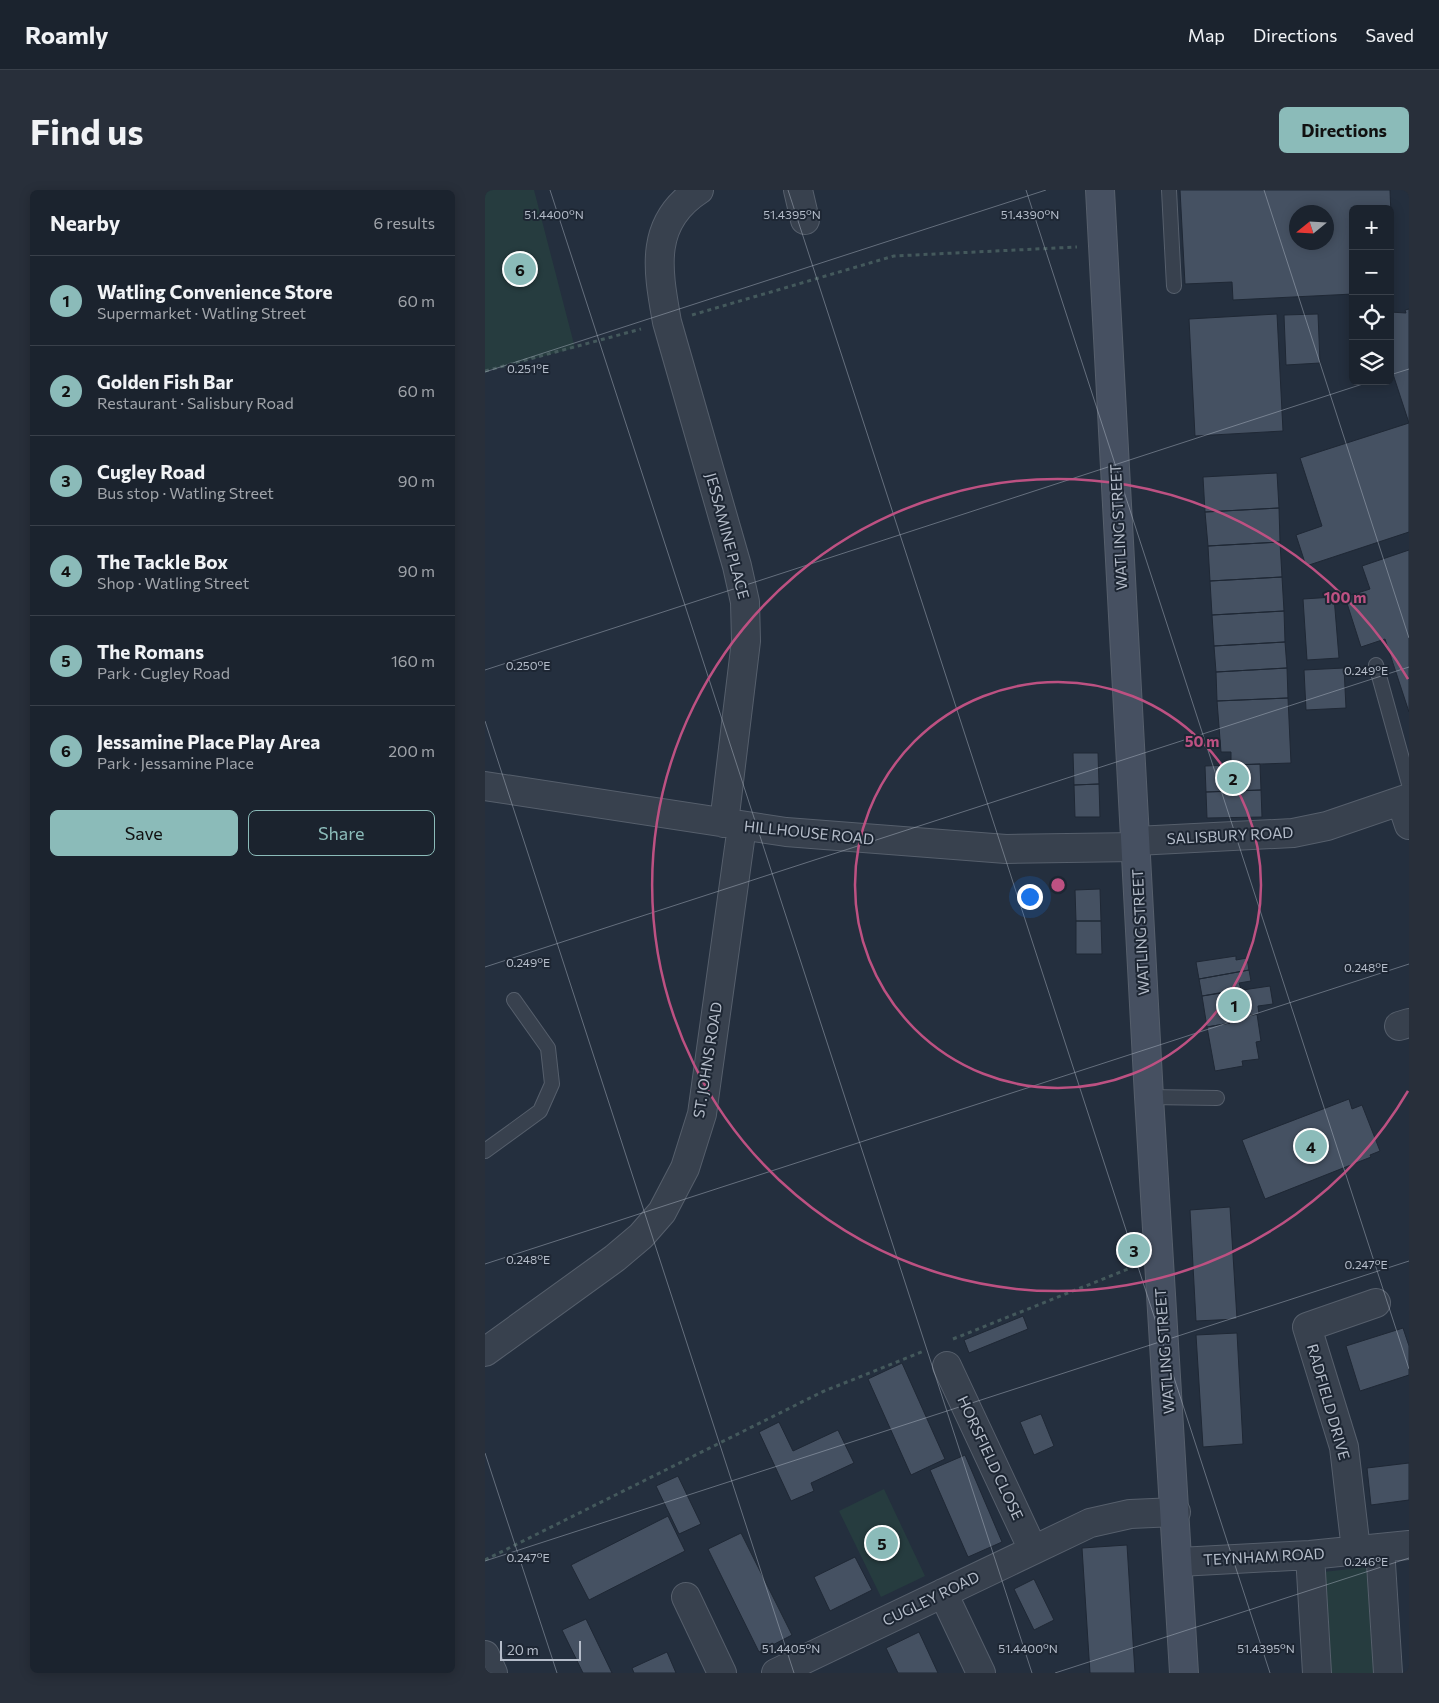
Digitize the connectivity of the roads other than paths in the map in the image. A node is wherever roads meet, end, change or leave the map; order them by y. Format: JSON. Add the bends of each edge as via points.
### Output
{"nodes":[{"id":1,"x":699,"y":190,"type":"edge"},
{"id":2,"x":797,"y":190,"type":"edge"},
{"id":3,"x":1099,"y":190,"type":"edge"},
{"id":4,"x":1169,"y":190,"type":"edge"},
{"id":5,"x":805,"y":220,"type":"dead end"},
{"id":6,"x":1174,"y":286,"type":"dead end"},
{"id":7,"x":1377,"y":665,"type":"dead end"},
{"id":8,"x":485,"y":786,"type":"edge"},
{"id":9,"x":1407,"y":802,"type":"edge"},
{"id":10,"x":733,"y":825,"type":"junction"},
{"id":11,"x":1136,"y":844,"type":"junction"},
{"id":12,"x":514,"y":1000,"type":"dead end"},
{"id":13,"x":1149,"y":1097,"type":"junction"},
{"id":14,"x":1217,"y":1098,"type":"dead end"},
{"id":15,"x":485,"y":1151,"type":"edge"},
{"id":16,"x":1376,"y":1303,"type":"dead end"},
{"id":17,"x":485,"y":1352,"type":"edge"},
{"id":18,"x":940,"y":1353,"type":"road end"},
{"id":19,"x":1176,"y":1512,"type":"junction"},
{"id":20,"x":1409,"y":1545,"type":"edge"},
{"id":21,"x":1368,"y":1549,"type":"junction"},
{"id":22,"x":1033,"y":1550,"type":"junction"},
{"id":23,"x":1310,"y":1555,"type":"junction"},
{"id":24,"x":1179,"y":1562,"type":"junction"},
{"id":25,"x":943,"y":1593,"type":"junction"},
{"id":26,"x":686,"y":1597,"type":"dead end"},
{"id":27,"x":485,"y":1655,"type":"edge"},
{"id":28,"x":493,"y":1673,"type":"edge"},
{"id":29,"x":722,"y":1673,"type":"edge"},
{"id":30,"x":776,"y":1673,"type":"edge"},
{"id":31,"x":981,"y":1673,"type":"edge"},
{"id":32,"x":1184,"y":1673,"type":"edge"},
{"id":33,"x":1317,"y":1673,"type":"edge"},
{"id":34,"x":1388,"y":1673,"type":"edge"}],
"edges":[{"from":1,"to":10,"type":"street","name":"JESSAMINE PLACE","via":[[687,198],[667,226],[658,255],[667,322],[745,602],[746,641]]},
{"from":2,"to":5,"type":"street"},
{"from":3,"to":11,"type":"main road","name":"WATLING STREET"},
{"from":4,"to":6,"type":"lane"},
{"from":7,"to":9,"type":"lane"},
{"from":8,"to":10,"type":"street","name":"HILLHOUSE ROAD"},
{"from":9,"to":11,"type":"street","name":"SALISBURY ROAD","via":[[1293,833]]},
{"from":10,"to":11,"type":"street","name":"HILLHOUSE ROAD","via":[[858,839],[997,849]]},
{"from":10,"to":17,"type":"street","name":"ST. JOHNS ROAD","via":[[702,1114],[685,1168],[662,1212],[641,1236]]},
{"from":11,"to":13,"type":"main road","name":"WATLING STREET"},
{"from":12,"to":15,"type":"lane","via":[[548,1048],[551,1084],[540,1111]]},
{"from":13,"to":14,"type":"lane"},
{"from":13,"to":19,"type":"main road","name":"WATLING STREET"},
{"from":16,"to":21,"type":"street","name":"RADFIELD DRIVE","via":[[1307,1327],[1344,1447]]},
{"from":18,"to":22,"type":"street","name":"HORSFIELD CLOSE"},
{"from":19,"to":22,"type":"street","name":"CUGLEY ROAD","via":[[1130,1514],[1089,1523]]},
{"from":19,"to":24,"type":"main road","name":"WATLING STREET"},
{"from":20,"to":21,"type":"street","name":"TEYNHAM ROAD"},
{"from":21,"to":23,"type":"street","name":"TEYNHAM ROAD"},
{"from":21,"to":34,"type":"street"},
{"from":22,"to":25,"type":"street","name":"CUGLEY ROAD"},
{"from":23,"to":24,"type":"street","name":"TEYNHAM ROAD"},
{"from":23,"to":33,"type":"street"},
{"from":24,"to":32,"type":"main road","name":"WATLING STREET"},
{"from":25,"to":30,"type":"street","name":"CUGLEY ROAD"},
{"from":25,"to":31,"type":"street"},
{"from":26,"to":29,"type":"street"},
{"from":27,"to":28,"type":"street"}]}
